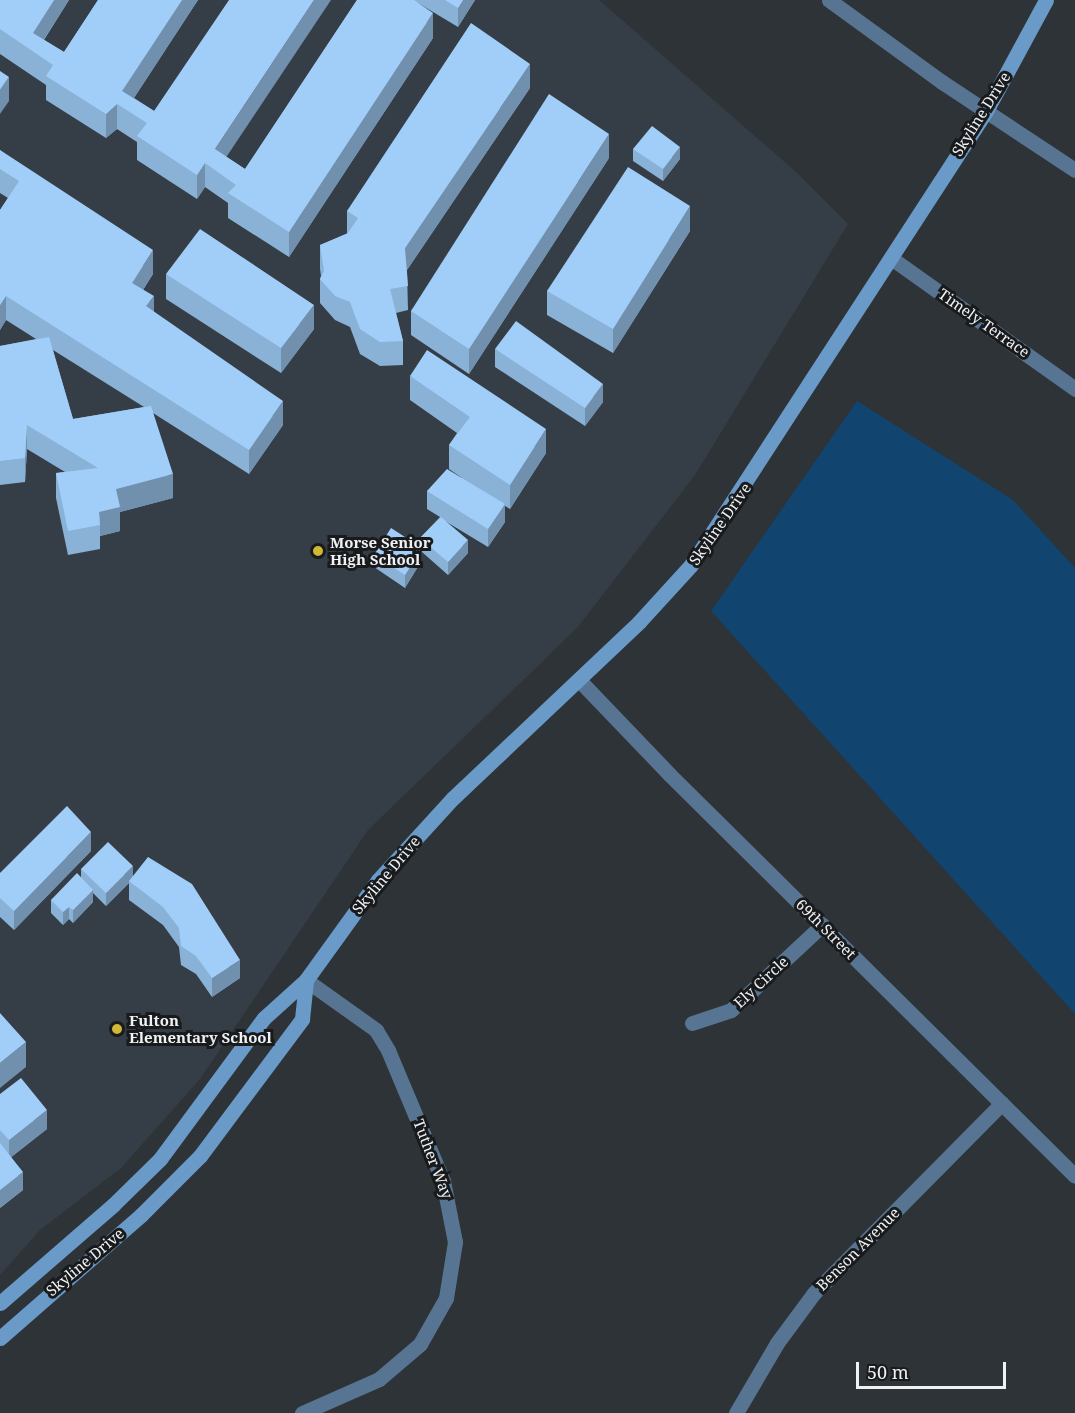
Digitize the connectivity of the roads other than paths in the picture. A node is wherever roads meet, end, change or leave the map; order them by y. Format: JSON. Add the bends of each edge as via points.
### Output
{"nodes":[{"id":1,"x":829,"y":0,"type":"edge"},
{"id":2,"x":1046,"y":0,"type":"edge"},
{"id":3,"x":986,"y":111,"type":"junction"},
{"id":4,"x":1075,"y":170,"type":"edge"},
{"id":5,"x":891,"y":258,"type":"junction"},
{"id":6,"x":1075,"y":389,"type":"edge"},
{"id":7,"x":579,"y":680,"type":"junction"},
{"id":8,"x":822,"y":926,"type":"junction"},
{"id":9,"x":306,"y":980,"type":"junction"},
{"id":10,"x":692,"y":1023,"type":"dead end"},
{"id":11,"x":1002,"y":1103,"type":"junction"},
{"id":12,"x":1075,"y":1176,"type":"edge"},
{"id":13,"x":0,"y":1303,"type":"edge"},
{"id":14,"x":0,"y":1338,"type":"edge"},
{"id":15,"x":302,"y":1413,"type":"edge"},
{"id":16,"x":736,"y":1413,"type":"edge"}],
"edges":[{"from":1,"to":3,"type":"street"},
{"from":2,"to":3,"type":"main road","name":"Skyline Drive"},
{"from":3,"to":4,"type":"street"},
{"from":3,"to":5,"type":"main road","name":"Skyline Drive"},
{"from":5,"to":6,"type":"street","name":"Timely Terrace"},
{"from":5,"to":7,"type":"main road","name":"Skyline Drive","via":[[692,565]]},
{"from":7,"to":8,"type":"street","name":"69th Street"},
{"from":7,"to":9,"type":"main road","name":"Skyline Drive","via":[[439,813],[378,880]]},
{"from":8,"to":10,"type":"street","name":"Ely Circle","via":[[731,1010]]},
{"from":8,"to":11,"type":"street","name":"69th Street"},
{"from":9,"to":13,"type":"main road","name":"Skyline Drive","via":[[264,1018],[160,1159]]},
{"from":9,"to":14,"type":"main road","name":"Skyline Drive","via":[[302,1018],[200,1156],[141,1215]]},
{"from":9,"to":15,"type":"street","name":"Tuther Way","via":[[376,1029],[388,1050],[443,1181],[455,1242],[446,1298],[420,1344],[379,1379]]},
{"from":11,"to":12,"type":"street","name":"69th Street"},
{"from":11,"to":16,"type":"street","name":"Benson Avenue","via":[[814,1293],[777,1343]]}]}
